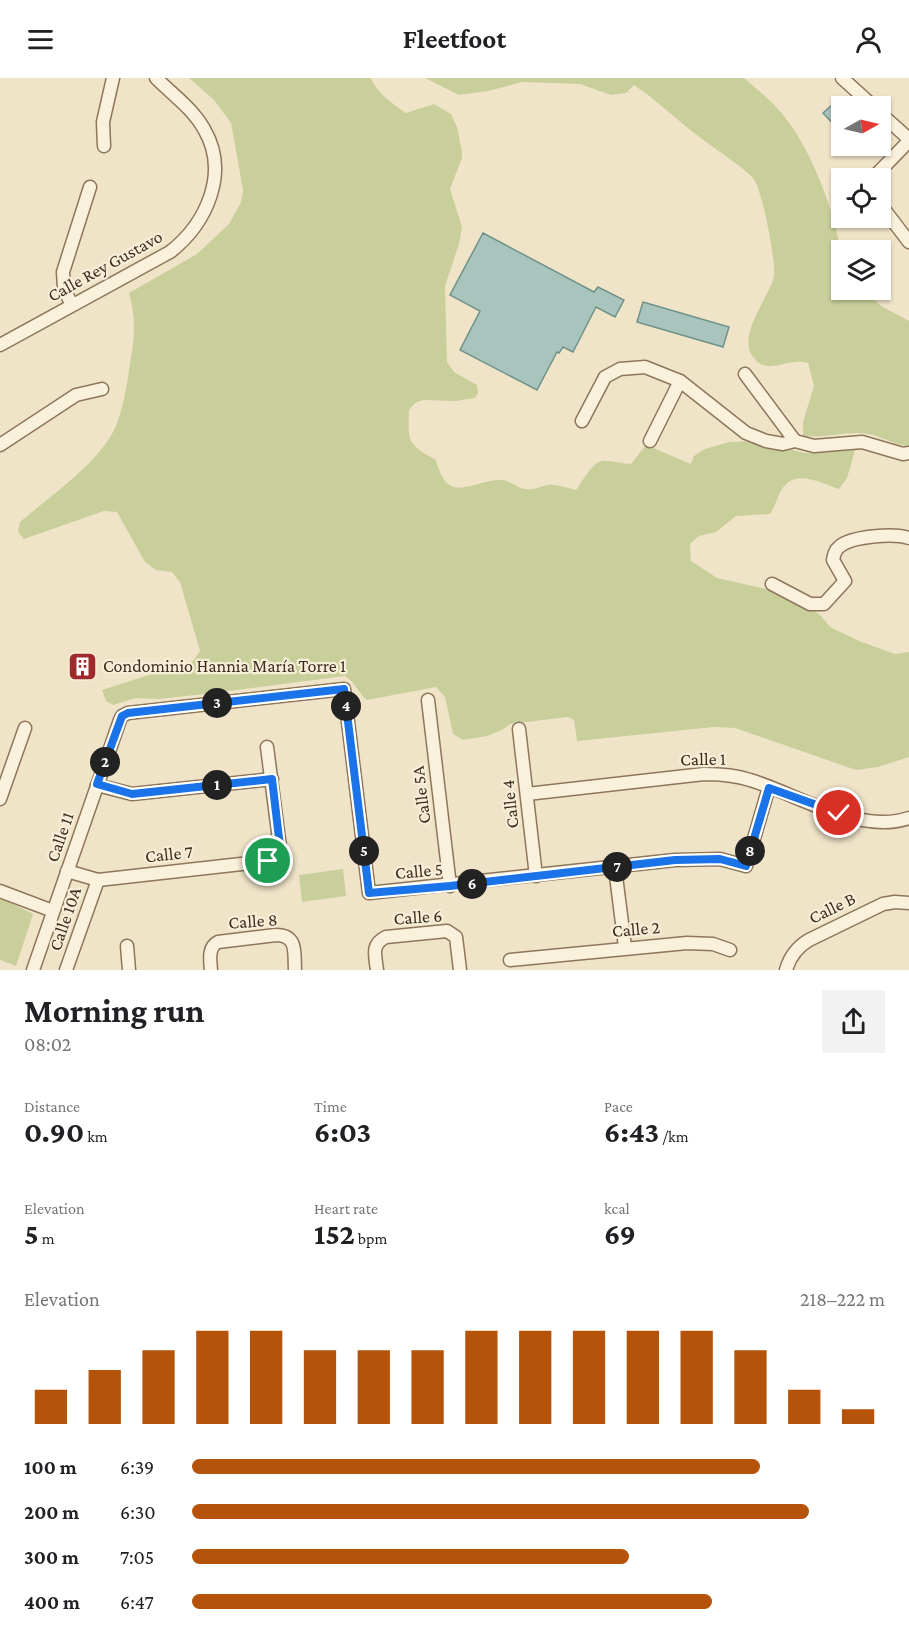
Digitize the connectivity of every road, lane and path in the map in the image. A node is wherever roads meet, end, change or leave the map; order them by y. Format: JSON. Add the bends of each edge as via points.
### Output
{"nodes":[{"id":1,"x":113,"y":78,"type":"edge"},
{"id":2,"x":156,"y":78,"type":"edge"},
{"id":3,"x":842,"y":78,"type":"edge"},
{"id":4,"x":862,"y":96,"type":"edge"},
{"id":5,"x":891,"y":123,"type":"edge"},
{"id":6,"x":909,"y":140,"type":"edge"},
{"id":7,"x":104,"y":146,"type":"dead end"},
{"id":8,"x":882,"y":168,"type":"edge"},
{"id":9,"x":90,"y":187,"type":"dead end"},
{"id":10,"x":891,"y":218,"type":"edge"},
{"id":11,"x":909,"y":242,"type":"edge"},
{"id":12,"x":72,"y":305,"type":"junction"},
{"id":13,"x":0,"y":345,"type":"edge"},
{"id":14,"x":745,"y":374,"type":"dead end"},
{"id":15,"x":680,"y":381,"type":"junction"},
{"id":16,"x":102,"y":389,"type":"dead end"},
{"id":17,"x":582,"y":421,"type":"dead end"},
{"id":18,"x":650,"y":441,"type":"dead end"},
{"id":19,"x":795,"y":441,"type":"junction"},
{"id":20,"x":0,"y":445,"type":"edge"},
{"id":21,"x":909,"y":453,"type":"edge"},
{"id":22,"x":909,"y":538,"type":"edge"},
{"id":23,"x":772,"y":584,"type":"dead end"},
{"id":24,"x":428,"y":700,"type":"dead end"},
{"id":25,"x":122,"y":716,"type":"joint"},
{"id":26,"x":25,"y":728,"type":"dead end"},
{"id":27,"x":519,"y":729,"type":"dead end"},
{"id":28,"x":267,"y":747,"type":"dead end"},
{"id":29,"x":272,"y":779,"type":"junction"},
{"id":30,"x":97,"y":784,"type":"junction"},
{"id":31,"x":769,"y":788,"type":"junction"},
{"id":32,"x":527,"y":794,"type":"junction"},
{"id":33,"x":0,"y":799,"type":"edge"},
{"id":34,"x":909,"y":818,"type":"edge"},
{"id":35,"x":615,"y":867,"type":"junction"},
{"id":36,"x":67,"y":871,"type":"junction"},
{"id":37,"x":536,"y":876,"type":"junction"},
{"id":38,"x":98,"y":880,"type":"junction"},
{"id":39,"x":450,"y":886,"type":"junction"},
{"id":40,"x":0,"y":891,"type":"edge"},
{"id":41,"x":909,"y":903,"type":"edge"},
{"id":42,"x":53,"y":911,"type":"junction"},
{"id":43,"x":127,"y":946,"type":"dead end"},
{"id":44,"x":626,"y":947,"type":"junction"},
{"id":45,"x":730,"y":950,"type":"dead end"},
{"id":46,"x":544,"y":956,"type":"junction"},
{"id":47,"x":510,"y":960,"type":"dead end"},
{"id":48,"x":33,"y":970,"type":"edge"},
{"id":49,"x":66,"y":970,"type":"edge"},
{"id":50,"x":129,"y":970,"type":"edge"},
{"id":51,"x":211,"y":970,"type":"edge"},
{"id":52,"x":295,"y":970,"type":"edge"},
{"id":53,"x":377,"y":970,"type":"edge"},
{"id":54,"x":460,"y":970,"type":"edge"},
{"id":55,"x":545,"y":970,"type":"edge"},
{"id":56,"x":786,"y":970,"type":"edge"}],
"edges":[{"from":1,"to":7,"type":"street","via":[[103,122]]},
{"from":2,"to":12,"type":"street","name":"Calle Rey Gustavo","via":[[197,118],[210,140],[215,168],[208,206],[192,232],[170,252]]},
{"from":3,"to":4,"type":"street"},
{"from":5,"to":6,"type":"street"},
{"from":6,"to":8,"type":"street"},
{"from":9,"to":12,"type":"street","via":[[63,272],[64,290]]},
{"from":10,"to":11,"type":"street"},
{"from":12,"to":13,"type":"street","name":"Calle Rey Gustavo"},
{"from":14,"to":19,"type":"street"},
{"from":15,"to":17,"type":"street","via":[[645,367],[613,372],[605,377]]},
{"from":15,"to":18,"type":"street"},
{"from":15,"to":19,"type":"street","via":[[746,433],[783,444]]},
{"from":16,"to":20,"type":"street","via":[[76,395]]},
{"from":19,"to":21,"type":"street","via":[[814,446],[862,442]]},
{"from":22,"to":23,"type":"street","via":[[864,538],[840,545],[833,560],[845,581],[824,604],[810,604]]},
{"from":24,"to":39,"type":"street","name":"Calle 5A"},
{"from":25,"to":30,"type":"street","name":"Calle 11"},
{"from":25,"to":39,"type":"street","name":"Calle 5","via":[[344,689],[369,893]]},
{"from":26,"to":33,"type":"street"},
{"from":27,"to":32,"type":"street","name":"Calle 4"},
{"from":28,"to":29,"type":"street"},
{"from":29,"to":30,"type":"street","via":[[132,794]]},
{"from":29,"to":38,"type":"street","name":"Calle 7","via":[[281,855],[277,860]]},
{"from":30,"to":36,"type":"street","name":"Calle 11"},
{"from":31,"to":32,"type":"street","name":"Calle 1","via":[[726,774],[704,774]]},
{"from":31,"to":34,"type":"street","name":"Calle 1","via":[[864,822]]},
{"from":31,"to":35,"type":"street","name":"Calle 5","via":[[746,866],[707,858]]},
{"from":32,"to":37,"type":"street","name":"Calle 4"},
{"from":35,"to":37,"type":"street","name":"Calle 5"},
{"from":35,"to":44,"type":"street"},
{"from":36,"to":38,"type":"street","name":"Calle 7"},
{"from":36,"to":42,"type":"street","name":"Calle 11"},
{"from":37,"to":39,"type":"street","name":"Calle 5"},
{"from":38,"to":49,"type":"street","name":"Calle 10A"},
{"from":40,"to":42,"type":"street"},
{"from":41,"to":56,"type":"street","name":"Calle B","via":[[883,904],[809,940],[793,954]]},
{"from":42,"to":48,"type":"street","name":"Calle 11"},
{"from":43,"to":50,"type":"street"},
{"from":44,"to":45,"type":"street","name":"Calle 2","via":[[700,942]]},
{"from":44,"to":46,"type":"street","name":"Calle 2"},
{"from":46,"to":47,"type":"street","name":"Calle 2"},
{"from":46,"to":55,"type":"street"},
{"from":51,"to":52,"type":"street","name":"Calle 8","via":[[214,944],[276,935],[290,938]]},
{"from":53,"to":54,"type":"street","name":"Calle 6","via":[[374,947],[379,940],[447,931],[456,937]]}]}
